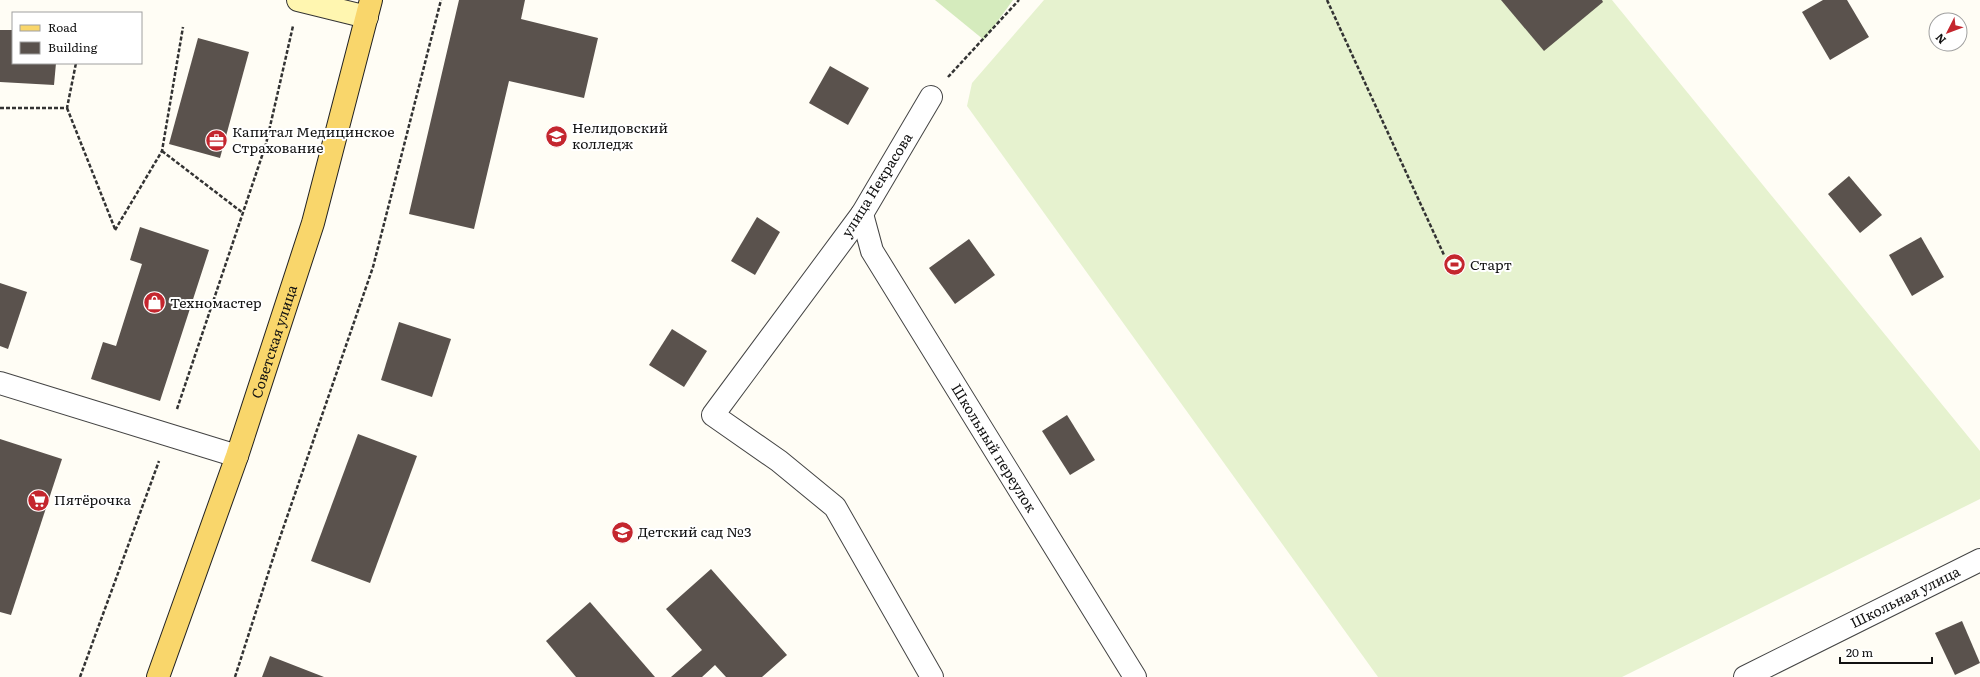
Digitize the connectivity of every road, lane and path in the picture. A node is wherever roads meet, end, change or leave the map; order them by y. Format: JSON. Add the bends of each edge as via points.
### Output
{"nodes":[{"id":1,"x":299,"y":0,"type":"edge"},
{"id":2,"x":441,"y":0,"type":"edge"},
{"id":3,"x":1019,"y":0,"type":"edge"},
{"id":4,"x":1327,"y":0,"type":"edge"},
{"id":5,"x":369,"y":8,"type":"edge"},
{"id":6,"x":184,"y":27,"type":"dead end"},
{"id":7,"x":76,"y":64,"type":"edge"},
{"id":8,"x":930,"y":97,"type":"joint"},
{"id":9,"x":0,"y":108,"type":"edge"},
{"id":10,"x":67,"y":108,"type":"junction"},
{"id":11,"x":162,"y":150,"type":"junction"},
{"id":12,"x":243,"y":213,"type":"junction"},
{"id":13,"x":862,"y":214,"type":"junction"},
{"id":14,"x":1444,"y":255,"type":"dead end"},
{"id":15,"x":0,"y":383,"type":"edge"},
{"id":16,"x":168,"y":435,"type":"junction"},
{"id":17,"x":238,"y":456,"type":"junction"},
{"id":18,"x":1980,"y":560,"type":"edge"},
{"id":19,"x":80,"y":677,"type":"edge"},
{"id":20,"x":158,"y":677,"type":"edge"},
{"id":21,"x":235,"y":677,"type":"edge"},
{"id":22,"x":932,"y":677,"type":"edge"},
{"id":23,"x":1135,"y":677,"type":"edge"},
{"id":24,"x":1746,"y":677,"type":"edge"}],
"edges":[{"from":1,"to":5,"type":"main road"},
{"from":1,"to":12,"type":"path","via":[[266,144]]},
{"from":2,"to":21,"type":"path","via":[[373,267]]},
{"from":3,"to":8,"type":"path"},
{"from":4,"to":14,"type":"path"},
{"from":5,"to":17,"type":"main road","name":"Советская улица","via":[[312,223]]},
{"from":6,"to":11,"type":"path"},
{"from":7,"to":10,"type":"path"},
{"from":8,"to":13,"type":"street","name":"улица Некрасова"},
{"from":9,"to":10,"type":"path"},
{"from":10,"to":11,"type":"path","via":[[115,230]]},
{"from":11,"to":12,"type":"path"},
{"from":12,"to":16,"type":"path"},
{"from":13,"to":22,"type":"street","name":"улица Некрасова","via":[[713,415],[779,461],[836,507]]},
{"from":13,"to":23,"type":"street","name":"Школьный переулок","via":[[872,251]]},
{"from":15,"to":16,"type":"street"},
{"from":16,"to":17,"type":"street"},
{"from":16,"to":19,"type":"path","via":[[146,502]]},
{"from":17,"to":20,"type":"main road","name":"Советская улица"},
{"from":18,"to":24,"type":"street","name":"Школьная улица"}]}
